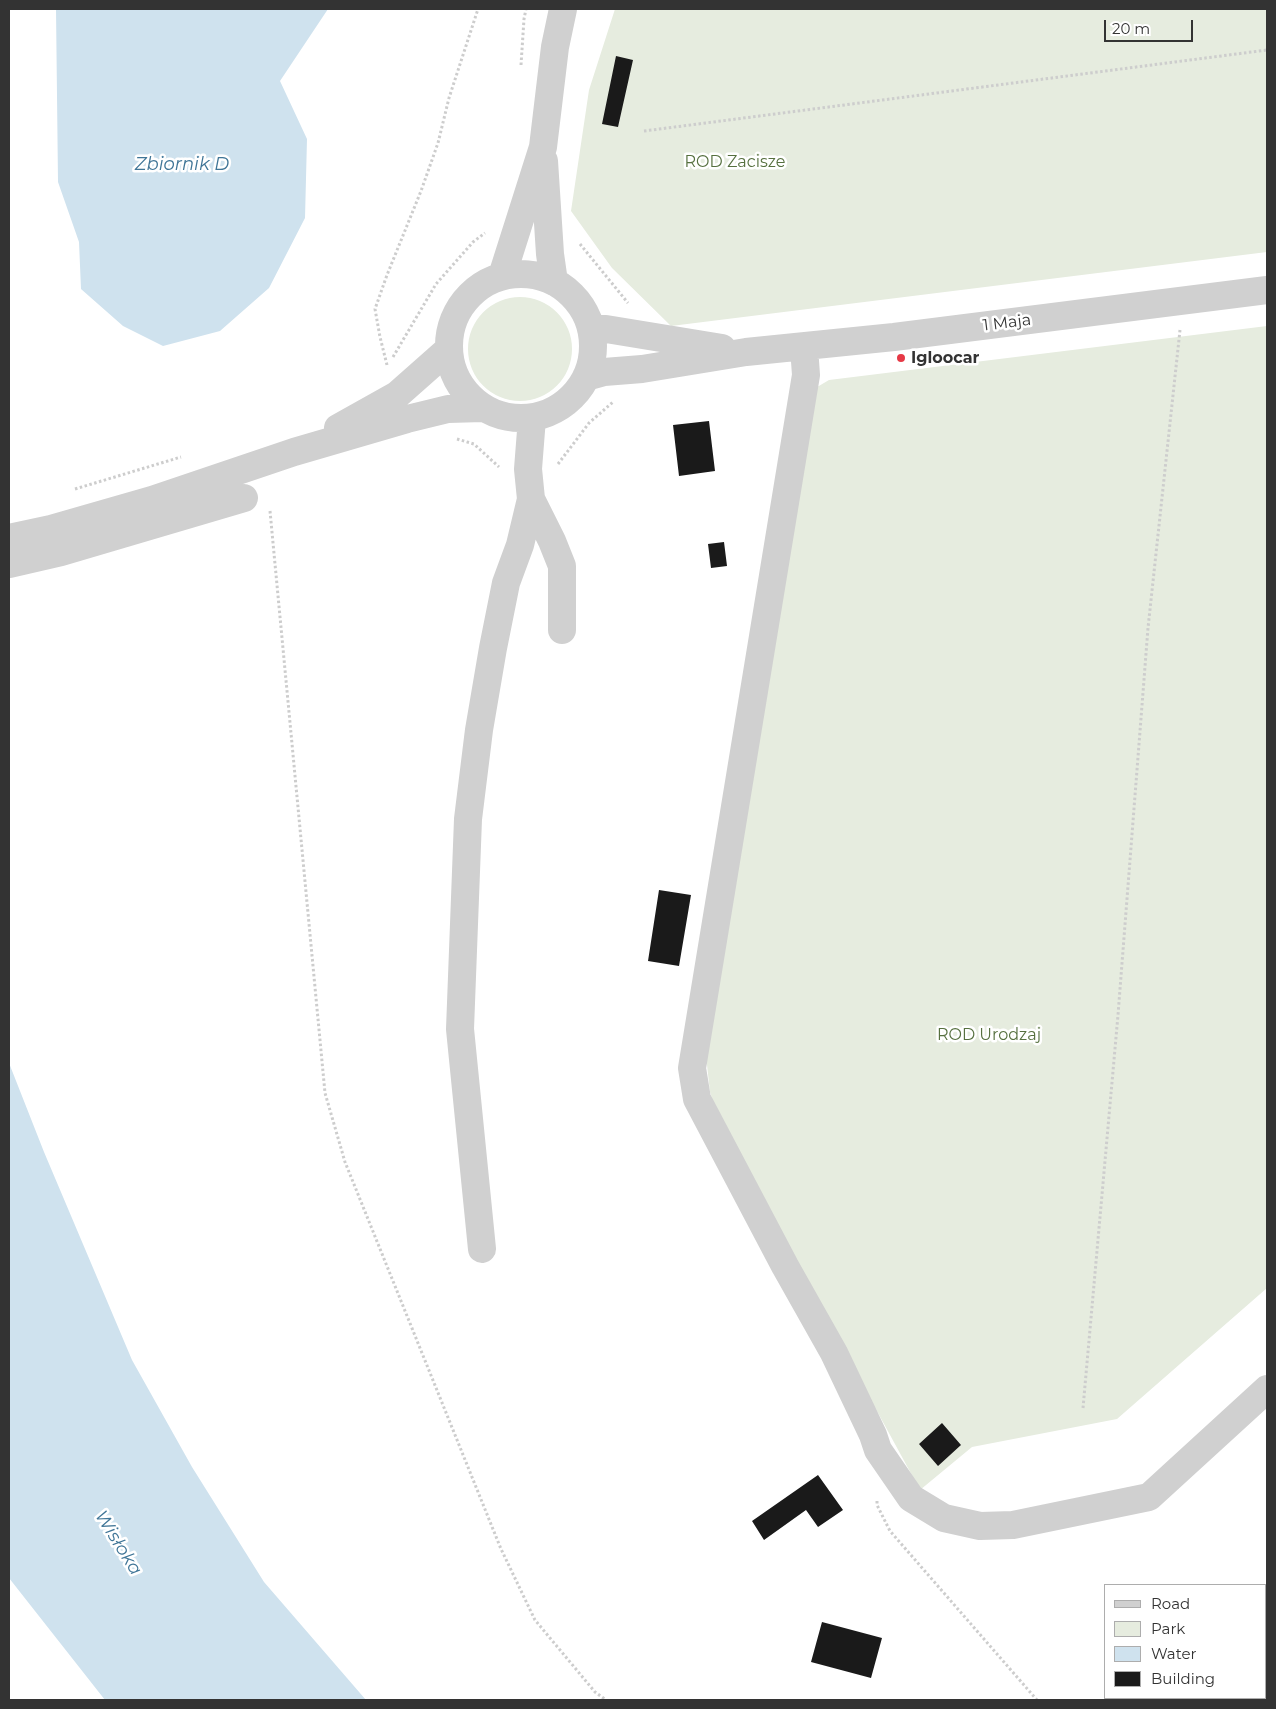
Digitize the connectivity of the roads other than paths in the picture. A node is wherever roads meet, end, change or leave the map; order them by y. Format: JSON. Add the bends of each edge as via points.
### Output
{"nodes":[{"id":1,"x":562,"y":9,"type":"edge"},
{"id":2,"x":542,"y":147,"type":"junction"},
{"id":3,"x":502,"y":276,"type":"junction"},
{"id":4,"x":554,"y":282,"type":"junction"},
{"id":5,"x":1267,"y":290,"type":"edge"},
{"id":6,"x":591,"y":329,"type":"junction"},
{"id":7,"x":804,"y":347,"type":"junction"},
{"id":8,"x":448,"y":349,"type":"junction"},
{"id":9,"x":746,"y":352,"type":"junction"},
{"id":10,"x":586,"y":377,"type":"junction"},
{"id":11,"x":483,"y":408,"type":"junction"},
{"id":12,"x":532,"y":418,"type":"junction"},
{"id":13,"x":294,"y":452,"type":"junction"},
{"id":14,"x":244,"y":498,"type":"dead end"},
{"id":15,"x":531,"y":499,"type":"junction"},
{"id":16,"x":9,"y":538,"type":"edge"},
{"id":17,"x":9,"y":564,"type":"edge"},
{"id":18,"x":562,"y":630,"type":"dead end"},
{"id":19,"x":482,"y":1249,"type":"dead end"},
{"id":20,"x":1267,"y":1389,"type":"edge"}],
"edges":[{"from":1,"to":2,"type":"street"},
{"from":2,"to":3,"type":"street"},
{"from":2,"to":4,"type":"street"},
{"from":3,"to":4,"type":"street","via":[[529,274]]},
{"from":3,"to":8,"type":"street","via":[[480,286],[463,303],[452,325]]},
{"from":4,"to":6,"type":"street","via":[[571,294]]},
{"from":5,"to":7,"type":"street","name":"1 Maja"},
{"from":6,"to":9,"type":"street","name":"1 Maja"},
{"from":6,"to":10,"type":"street","via":[[592,354]]},
{"from":7,"to":9,"type":"street","name":"1 Maja"},
{"from":7,"to":20,"type":"street","via":[[806,375],[692,1068],[697,1099],[784,1266],[834,1353],[878,1450],[911,1498],[944,1518],[980,1526],[1013,1525],[1149,1497]]},
{"from":8,"to":11,"type":"street","via":[[455,377],[472,400]]},
{"from":8,"to":13,"type":"street","via":[[397,395]]},
{"from":9,"to":10,"type":"street","name":"1 Maja"},
{"from":10,"to":12,"type":"street","via":[[564,404]]},
{"from":11,"to":12,"type":"street","via":[[498,415]]},
{"from":11,"to":13,"type":"street","via":[[448,410],[408,419]]},
{"from":12,"to":15,"type":"street","via":[[528,469]]},
{"from":13,"to":16,"type":"street","via":[[152,500]]},
{"from":14,"to":17,"type":"street","via":[[61,552]]},
{"from":15,"to":18,"type":"street","via":[[562,566]]},
{"from":15,"to":19,"type":"street","via":[[520,545],[506,583],[493,648],[468,819],[460,1029]]}]}
